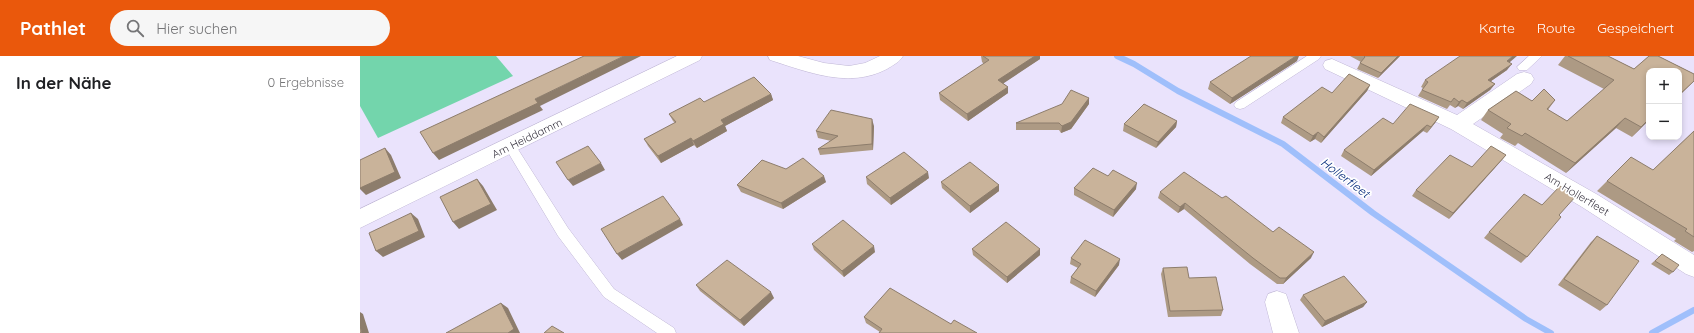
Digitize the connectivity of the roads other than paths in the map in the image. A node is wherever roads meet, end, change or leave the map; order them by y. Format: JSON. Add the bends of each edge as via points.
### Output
{"nodes":[{"id":1,"x":693,"y":56,"type":"edge"},
{"id":2,"x":777,"y":56,"type":"edge"},
{"id":3,"x":894,"y":56,"type":"edge"},
{"id":4,"x":1536,"y":56,"type":"edge"},
{"id":5,"x":1324,"y":61,"type":"edge"},
{"id":6,"x":1524,"y":73,"type":"joint"},
{"id":7,"x":1240,"y":105,"type":"dead end"},
{"id":8,"x":1458,"y":124,"type":"junction"},
{"id":9,"x":510,"y":146,"type":"junction"},
{"id":10,"x":360,"y":219,"type":"edge"},
{"id":11,"x":1694,"y":267,"type":"edge"},
{"id":12,"x":1277,"y":302,"type":"dead end"},
{"id":13,"x":669,"y":333,"type":"edge"},
{"id":14,"x":1286,"y":333,"type":"edge"}],
"edges":[{"from":1,"to":9,"type":"street","name":"Am Heiddamm"},
{"from":2,"to":3,"type":"street","via":[[835,72],[871,69]]},
{"from":4,"to":6,"type":"lane"},
{"from":5,"to":7,"type":"lane"},
{"from":5,"to":8,"type":"street","name":"Am Hollerfleet"},
{"from":6,"to":8,"type":"street"},
{"from":8,"to":11,"type":"street","name":"Am Hollerfleet","via":[[1590,201]]},
{"from":9,"to":10,"type":"street","name":"Am Heiddamm"},
{"from":9,"to":13,"type":"lane","via":[[563,232],[609,293]]},
{"from":12,"to":14,"type":"street"}]}
